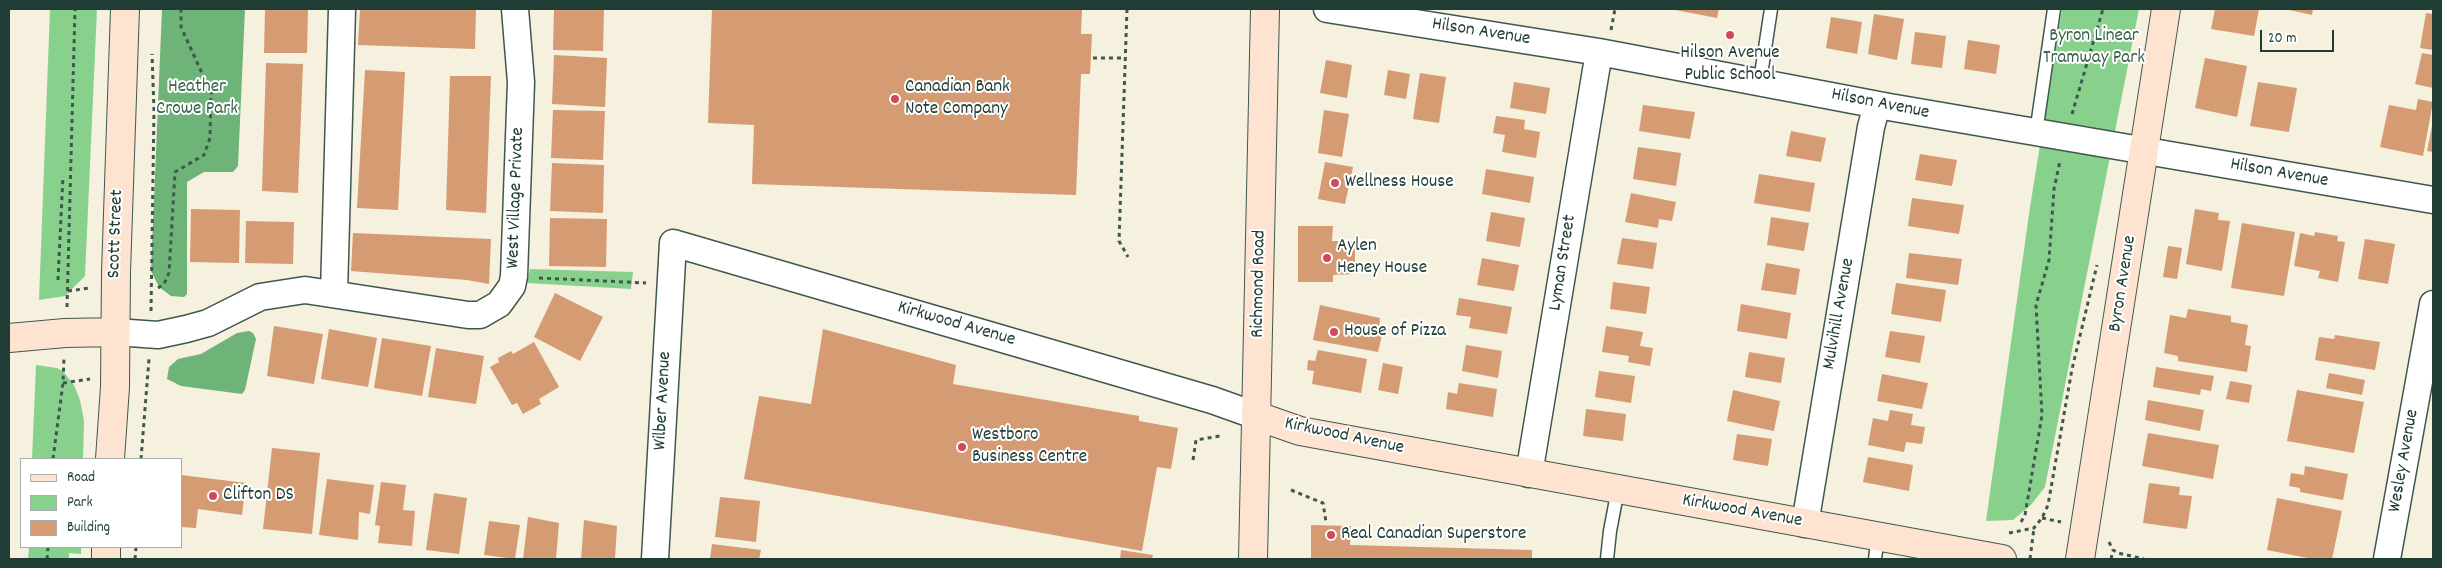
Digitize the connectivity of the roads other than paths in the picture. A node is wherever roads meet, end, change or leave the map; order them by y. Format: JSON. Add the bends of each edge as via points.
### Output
{"nodes":[{"id":1,"x":125,"y":9,"type":"edge"},
{"id":2,"x":342,"y":9,"type":"edge"},
{"id":3,"x":515,"y":9,"type":"edge"},
{"id":4,"x":1265,"y":9,"type":"edge"},
{"id":5,"x":1327,"y":9,"type":"edge"},
{"id":6,"x":1771,"y":9,"type":"edge"},
{"id":7,"x":2054,"y":9,"type":"edge"},
{"id":8,"x":2166,"y":9,"type":"edge"},
{"id":9,"x":1599,"y":52,"type":"junction"},
{"id":10,"x":1760,"y":81,"type":"junction"},
{"id":11,"x":1877,"y":105,"type":"junction"},
{"id":12,"x":2036,"y":133,"type":"junction"},
{"id":13,"x":2143,"y":152,"type":"junction"},
{"id":14,"x":2433,"y":200,"type":"edge"},
{"id":15,"x":673,"y":243,"type":"joint"},
{"id":16,"x":334,"y":293,"type":"junction"},
{"id":17,"x":2433,"y":304,"type":"edge"},
{"id":18,"x":115,"y":332,"type":"junction"},
{"id":19,"x":9,"y":338,"type":"edge"},
{"id":20,"x":1257,"y":416,"type":"junction"},
{"id":21,"x":110,"y":458,"type":"edge"},
{"id":22,"x":1530,"y":474,"type":"junction"},
{"id":23,"x":1618,"y":489,"type":"junction"},
{"id":24,"x":1805,"y":524,"type":"junction"},
{"id":25,"x":1876,"y":548,"type":"edge"},
{"id":26,"x":655,"y":559,"type":"edge"},
{"id":27,"x":1253,"y":559,"type":"edge"},
{"id":28,"x":1607,"y":559,"type":"edge"},
{"id":29,"x":2002,"y":559,"type":"edge"},
{"id":30,"x":2080,"y":559,"type":"edge"},
{"id":31,"x":2387,"y":559,"type":"edge"}],
"edges":[{"from":1,"to":18,"type":"main road","name":"Scott Street"},
{"from":2,"to":16,"type":"street"},
{"from":3,"to":16,"type":"street","name":"West Village Private","via":[[521,82],[514,276],[506,296],[490,311],[468,315]]},
{"from":4,"to":20,"type":"main road","name":"Richmond Road"},
{"from":5,"to":9,"type":"street","name":"Hilson Avenue"},
{"from":6,"to":10,"type":"lane"},
{"from":7,"to":12,"type":"lane"},
{"from":8,"to":13,"type":"main road","name":"Byron Avenue"},
{"from":9,"to":10,"type":"street","name":"Hilson Avenue"},
{"from":9,"to":22,"type":"street","name":"Lyman Street"},
{"from":10,"to":11,"type":"street","name":"Hilson Avenue"},
{"from":11,"to":12,"type":"street","name":"Hilson Avenue"},
{"from":11,"to":24,"type":"street","name":"Mulvihill Avenue"},
{"from":12,"to":13,"type":"street","name":"Hilson Avenue"},
{"from":13,"to":14,"type":"street","name":"Hilson Avenue"},
{"from":13,"to":30,"type":"main road","name":"Byron Avenue"},
{"from":15,"to":20,"type":"street","name":"Kirkwood Avenue"},
{"from":15,"to":26,"type":"street","name":"Wilber Avenue"},
{"from":16,"to":18,"type":"street","name":"West Village Private","via":[[305,290],[267,295],[208,322],[158,335]]},
{"from":17,"to":31,"type":"street","name":"Wesley Avenue"},
{"from":18,"to":19,"type":"main road"},
{"from":18,"to":21,"type":"main road","name":"Scott Street"},
{"from":20,"to":22,"type":"main road","name":"Kirkwood Avenue","via":[[1300,431]]},
{"from":20,"to":27,"type":"main road","name":"Richmond Road"},
{"from":22,"to":23,"type":"main road","name":"Kirkwood Avenue"},
{"from":23,"to":24,"type":"main road","name":"Kirkwood Avenue"},
{"from":23,"to":28,"type":"lane"},
{"from":24,"to":25,"type":"main road","name":"Kirkwood Avenue"},
{"from":25,"to":29,"type":"main road","name":"Kirkwood Avenue"}]}
